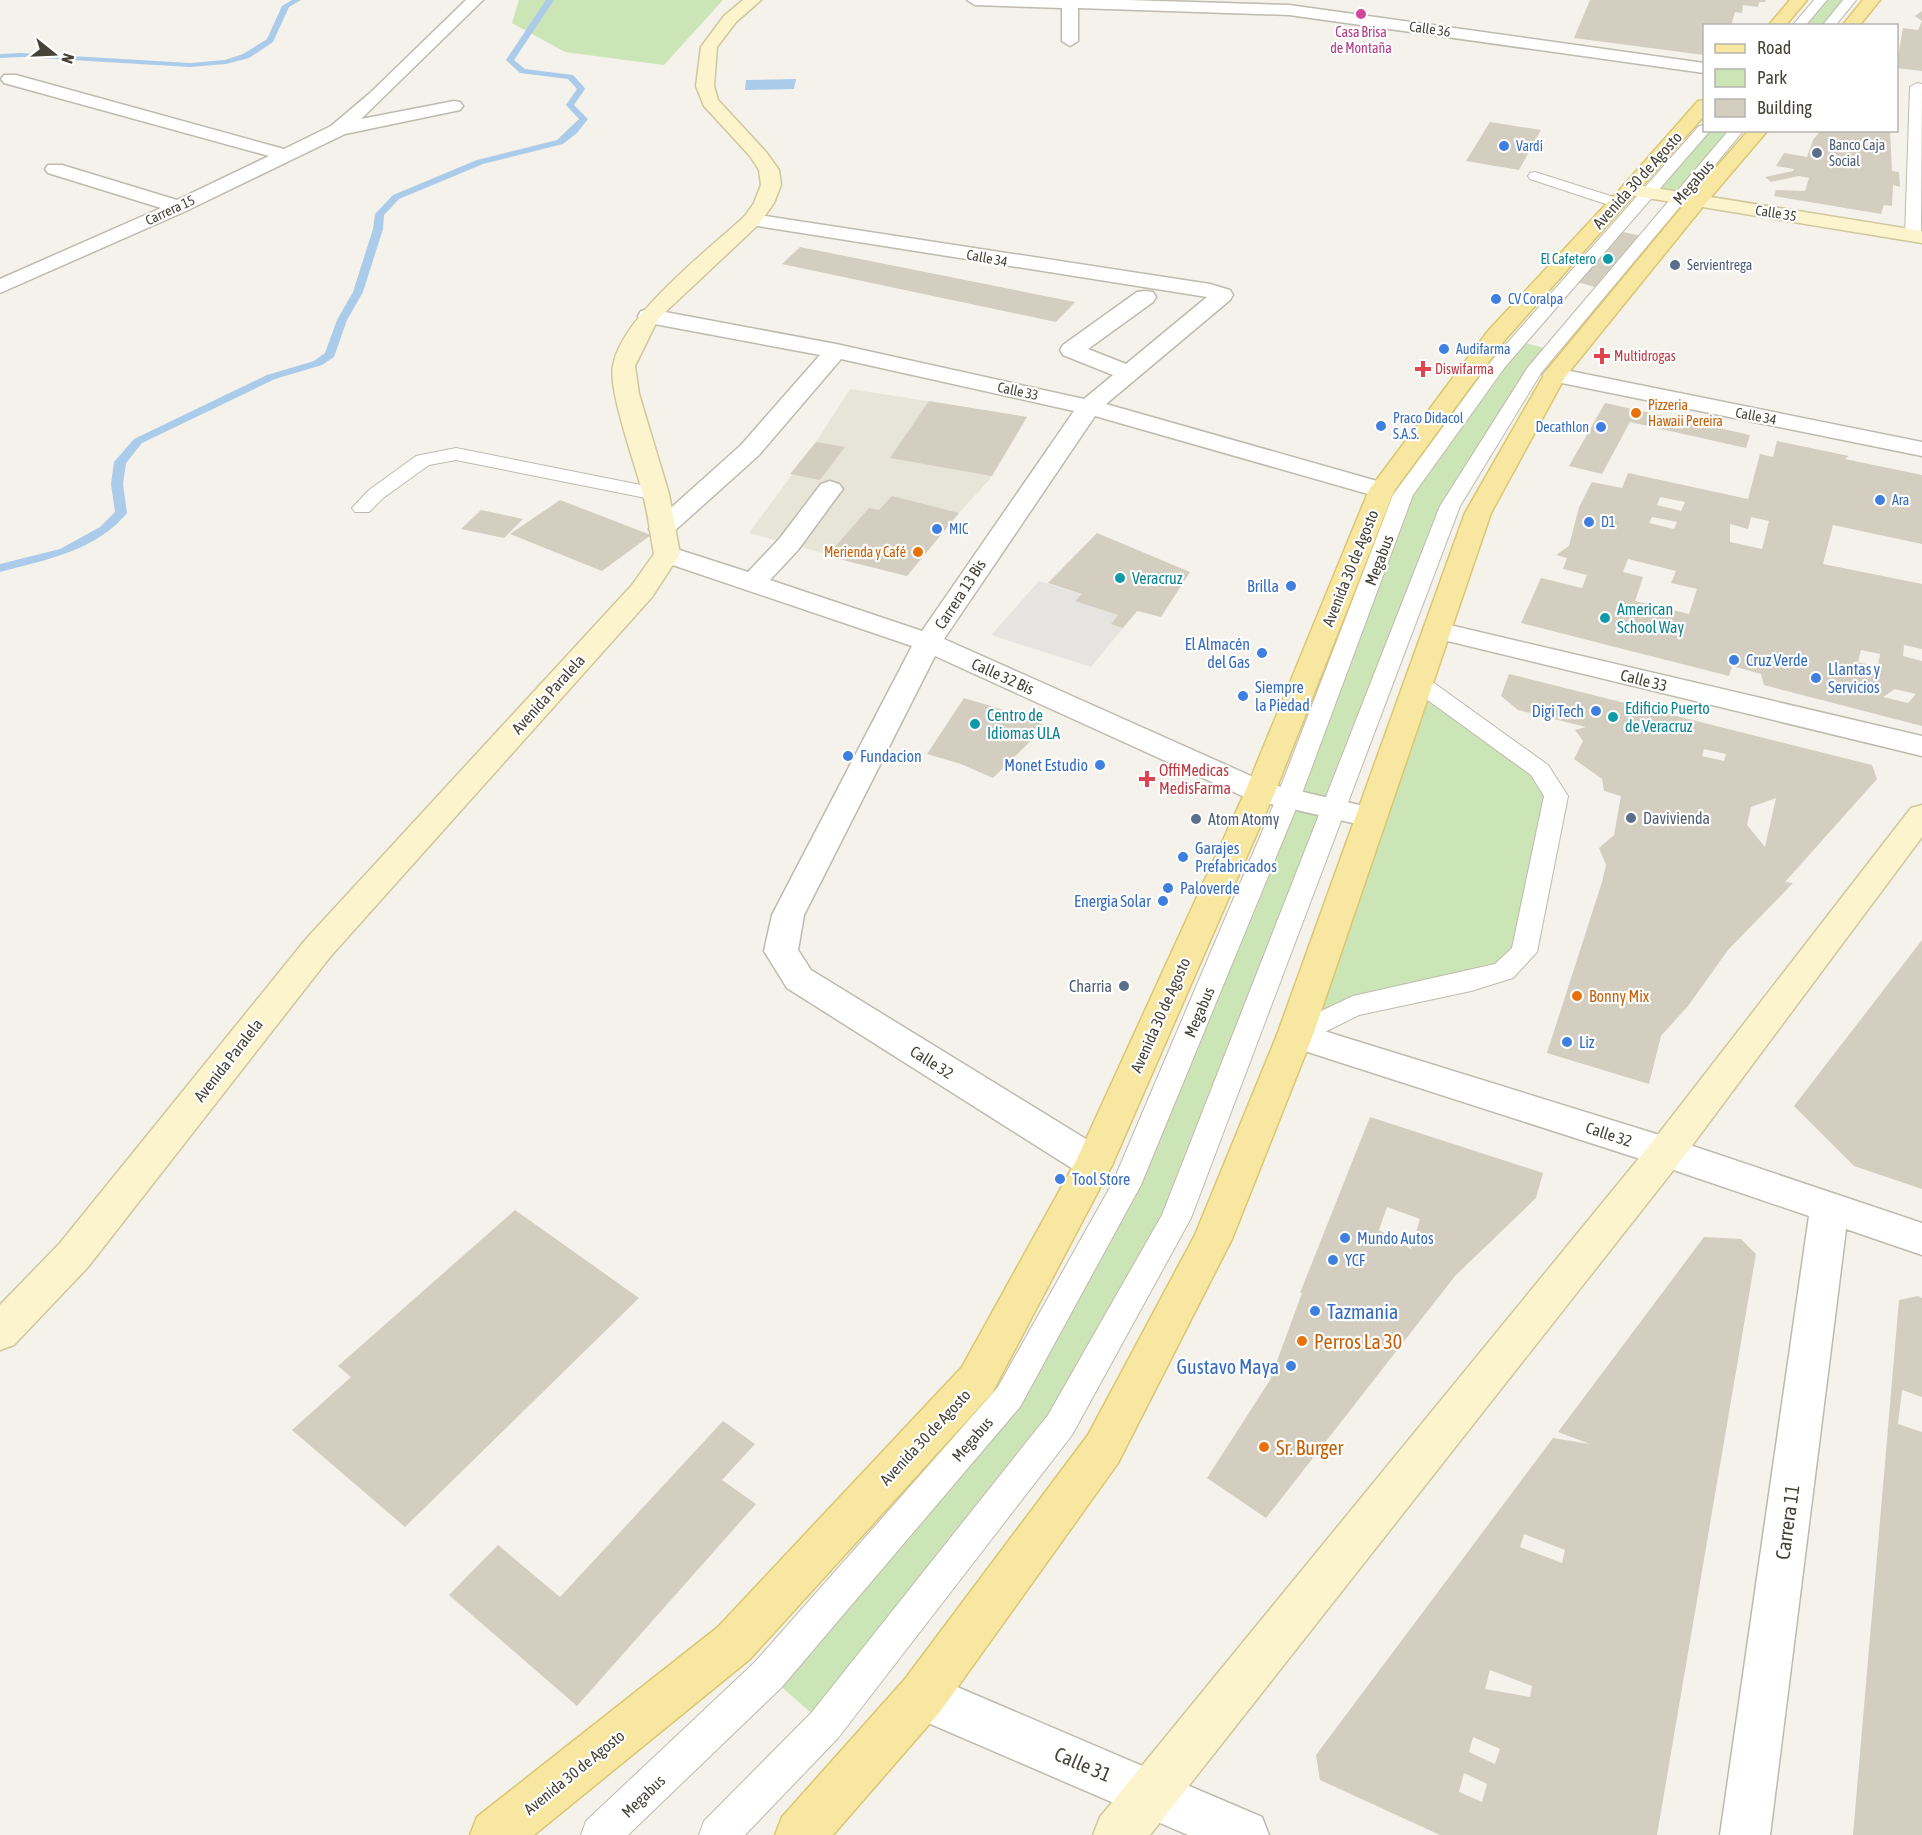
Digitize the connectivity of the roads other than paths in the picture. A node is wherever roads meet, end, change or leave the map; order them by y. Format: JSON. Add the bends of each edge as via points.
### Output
{"nodes":[{"id":1,"x":475,"y":0,"type":"edge"},
{"id":2,"x":753,"y":0,"type":"edge"},
{"id":3,"x":975,"y":0,"type":"edge"},
{"id":4,"x":1799,"y":0,"type":"edge"},
{"id":5,"x":1821,"y":0,"type":"edge"},
{"id":6,"x":1850,"y":0,"type":"edge"},
{"id":7,"x":1872,"y":0,"type":"edge"},
{"id":8,"x":1070,"y":2,"type":"junction"},
{"id":9,"x":1294,"y":5,"type":"edge"},
{"id":10,"x":1778,"y":24,"type":"edge"},
{"id":11,"x":1800,"y":24,"type":"edge"},
{"id":12,"x":1830,"y":24,"type":"edge"},
{"id":13,"x":1852,"y":24,"type":"edge"},
{"id":14,"x":1070,"y":41,"type":"dead end"},
{"id":15,"x":1703,"y":68,"type":"edge"},
{"id":16,"x":10,"y":79,"type":"dead end"},
{"id":17,"x":1915,"y":87,"type":"edge"},
{"id":18,"x":454,"y":106,"type":"dead end"},
{"id":19,"x":1703,"y":106,"type":"edge"},
{"id":20,"x":1919,"y":115,"type":"edge"},
{"id":21,"x":338,"y":130,"type":"junction"},
{"id":22,"x":1703,"y":130,"type":"edge"},
{"id":23,"x":1736,"y":132,"type":"edge"},
{"id":24,"x":1757,"y":132,"type":"edge"},
{"id":25,"x":286,"y":155,"type":"junction"},
{"id":26,"x":55,"y":169,"type":"dead end"},
{"id":27,"x":1535,"y":176,"type":"dead end"},
{"id":28,"x":1632,"y":195,"type":"junction"},
{"id":29,"x":1689,"y":199,"type":"junction"},
{"id":30,"x":178,"y":207,"type":"junction"},
{"id":31,"x":752,"y":220,"type":"junction"},
{"id":32,"x":1917,"y":237,"type":"edge"},
{"id":33,"x":0,"y":287,"type":"edge"},
{"id":34,"x":1222,"y":295,"type":"joint"},
{"id":35,"x":1145,"y":297,"type":"dead end"},
{"id":36,"x":649,"y":316,"type":"junction"},
{"id":37,"x":836,"y":351,"type":"junction"},
{"id":38,"x":1129,"y":373,"type":"junction"},
{"id":39,"x":1556,"y":375,"type":"junction"},
{"id":40,"x":1089,"y":407,"type":"junction"},
{"id":41,"x":1922,"y":449,"type":"edge"},
{"id":42,"x":830,"y":489,"type":"dead end"},
{"id":43,"x":1382,"y":490,"type":"junction"},
{"id":44,"x":656,"y":494,"type":"junction"},
{"id":45,"x":362,"y":508,"type":"dead end"},
{"id":46,"x":664,"y":541,"type":"junction"},
{"id":47,"x":753,"y":583,"type":"junction"},
{"id":48,"x":1437,"y":630,"type":"junction"},
{"id":49,"x":928,"y":642,"type":"junction"},
{"id":50,"x":1419,"y":683,"type":"junction"},
{"id":51,"x":1922,"y":746,"type":"edge"},
{"id":52,"x":1274,"y":796,"type":"junction"},
{"id":53,"x":1334,"y":809,"type":"junction"},
{"id":54,"x":1922,"y":815,"type":"edge"},
{"id":55,"x":1370,"y":817,"type":"junction"},
{"id":56,"x":781,"y":951,"type":"joint"},
{"id":57,"x":1295,"y":1035,"type":"junction"},
{"id":58,"x":1666,"y":1152,"type":"junction"},
{"id":59,"x":1094,"y":1163,"type":"junction"},
{"id":60,"x":1829,"y":1209,"type":"junction"},
{"id":61,"x":1922,"y":1239,"type":"edge"},
{"id":62,"x":0,"y":1332,"type":"edge"},
{"id":63,"x":922,"y":1696,"type":"junction"},
{"id":64,"x":1151,"y":1793,"type":"junction"},
{"id":65,"x":495,"y":1835,"type":"edge"},
{"id":66,"x":600,"y":1835,"type":"edge"},
{"id":67,"x":718,"y":1835,"type":"edge"},
{"id":68,"x":800,"y":1835,"type":"edge"},
{"id":69,"x":1118,"y":1835,"type":"edge"},
{"id":70,"x":1244,"y":1835,"type":"edge"},
{"id":71,"x":1745,"y":1835,"type":"edge"}],
"edges":[{"from":1,"to":21,"type":"street","name":"Carrera 15"},
{"from":2,"to":31,"type":"main road","via":[[730,18],[709,47],[705,86],[710,102],[769,170],[771,185]]},
{"from":3,"to":8,"type":"street","name":"Calle 36"},
{"from":4,"to":10,"type":"main road"},
{"from":5,"to":11,"type":"lane"},
{"from":6,"to":12,"type":"lane"},
{"from":7,"to":13,"type":"main road"},
{"from":8,"to":9,"type":"street","name":"Calle 36"},
{"from":8,"to":14,"type":"street"},
{"from":9,"to":15,"type":"street","name":"Calle 36"},
{"from":16,"to":25,"type":"street"},
{"from":17,"to":20,"type":"lane"},
{"from":18,"to":21,"type":"street","name":"Carrera 15"},
{"from":19,"to":28,"type":"main road","name":"Avenida 30 de Agosto"},
{"from":20,"to":32,"type":"lane"},
{"from":21,"to":25,"type":"street","name":"Carrera 15"},
{"from":22,"to":28,"type":"lane","name":"Megabus"},
{"from":23,"to":29,"type":"lane","name":"Megabus"},
{"from":24,"to":29,"type":"main road"},
{"from":25,"to":30,"type":"street","name":"Carrera 15"},
{"from":26,"to":30,"type":"street"},
{"from":27,"to":28,"type":"lane"},
{"from":28,"to":29,"type":"main road","name":"Calle 35"},
{"from":28,"to":43,"type":"main road","name":"Avenida 30 de Agosto","via":[[1496,336]]},
{"from":28,"to":52,"type":"lane","name":"Megabus","via":[[1499,363],[1403,495]]},
{"from":29,"to":32,"type":"main road","name":"Calle 35"},
{"from":29,"to":39,"type":"main road"},
{"from":29,"to":53,"type":"lane","name":"Megabus","via":[[1534,371],[1450,506]]},
{"from":30,"to":33,"type":"street","name":"Carrera 15"},
{"from":31,"to":34,"type":"street","name":"Calle 34","via":[[1037,267],[1210,290]]},
{"from":31,"to":36,"type":"main road"},
{"from":34,"to":38,"type":"street","name":"Carrera 13 Bis"},
{"from":35,"to":38,"type":"street","via":[[1071,350]]},
{"from":36,"to":37,"type":"street","name":"Calle 33"},
{"from":36,"to":44,"type":"main road","via":[[624,366],[627,394]]},
{"from":37,"to":40,"type":"street","name":"Calle 33"},
{"from":37,"to":46,"type":"street"},
{"from":38,"to":40,"type":"street","name":"Carrera 13 Bis"},
{"from":39,"to":41,"type":"street","name":"Calle 34"},
{"from":39,"to":48,"type":"main road","via":[[1478,513]]},
{"from":40,"to":43,"type":"street","name":"Calle 33"},
{"from":40,"to":49,"type":"street","name":"Carrera 13 Bis"},
{"from":42,"to":47,"type":"street","via":[[789,544]]},
{"from":43,"to":52,"type":"main road","name":"Avenida 30 de Agosto"},
{"from":44,"to":45,"type":"lane","via":[[456,454],[423,460]]},
{"from":44,"to":46,"type":"main road"},
{"from":46,"to":47,"type":"street","name":"Calle 32 Bis"},
{"from":46,"to":62,"type":"main road","name":"Avenida Paralela","via":[[642,591],[318,948],[74,1255]]},
{"from":47,"to":49,"type":"street","name":"Calle 32 Bis"},
{"from":48,"to":50,"type":"main road"},
{"from":48,"to":51,"type":"street","name":"Calle 33"},
{"from":49,"to":52,"type":"street","name":"Calle 32 Bis"},
{"from":49,"to":56,"type":"street","name":"Carrera 13 Bis","via":[[788,915]]},
{"from":50,"to":55,"type":"main road"},
{"from":50,"to":57,"type":"lane","via":[[1540,770],[1556,796],[1524,952],[1504,971],[1353,1006]]},
{"from":52,"to":53,"type":"street","name":"Calle 32 Bis"},
{"from":52,"to":59,"type":"main road","name":"Avenida 30 de Agosto"},
{"from":52,"to":66,"type":"lane","name":"Megabus","via":[[1126,1185],[1009,1397],[768,1675]]},
{"from":53,"to":55,"type":"street","name":"Calle 32 Bis"},
{"from":53,"to":67,"type":"lane","name":"Megabus","via":[[1176,1218],[1060,1425],[825,1725]]},
{"from":54,"to":58,"type":"main road"},
{"from":55,"to":57,"type":"main road"},
{"from":56,"to":59,"type":"street","name":"Calle 32","via":[[799,980]]},
{"from":57,"to":58,"type":"street","name":"Calle 32"},
{"from":57,"to":63,"type":"main road","via":[[1213,1239],[1103,1449]]},
{"from":58,"to":60,"type":"street","name":"Calle 32"},
{"from":58,"to":64,"type":"main road"},
{"from":59,"to":65,"type":"main road","name":"Avenida 30 de Agosto","via":[[977,1380],[734,1643]]},
{"from":60,"to":61,"type":"street","name":"Calle 32"},
{"from":60,"to":71,"type":"street","name":"Carrera 11"},
{"from":63,"to":64,"type":"street","name":"Calle 31"},
{"from":63,"to":68,"type":"main road"},
{"from":64,"to":69,"type":"main road"},
{"from":64,"to":70,"type":"street","name":"Calle 31"}]}
